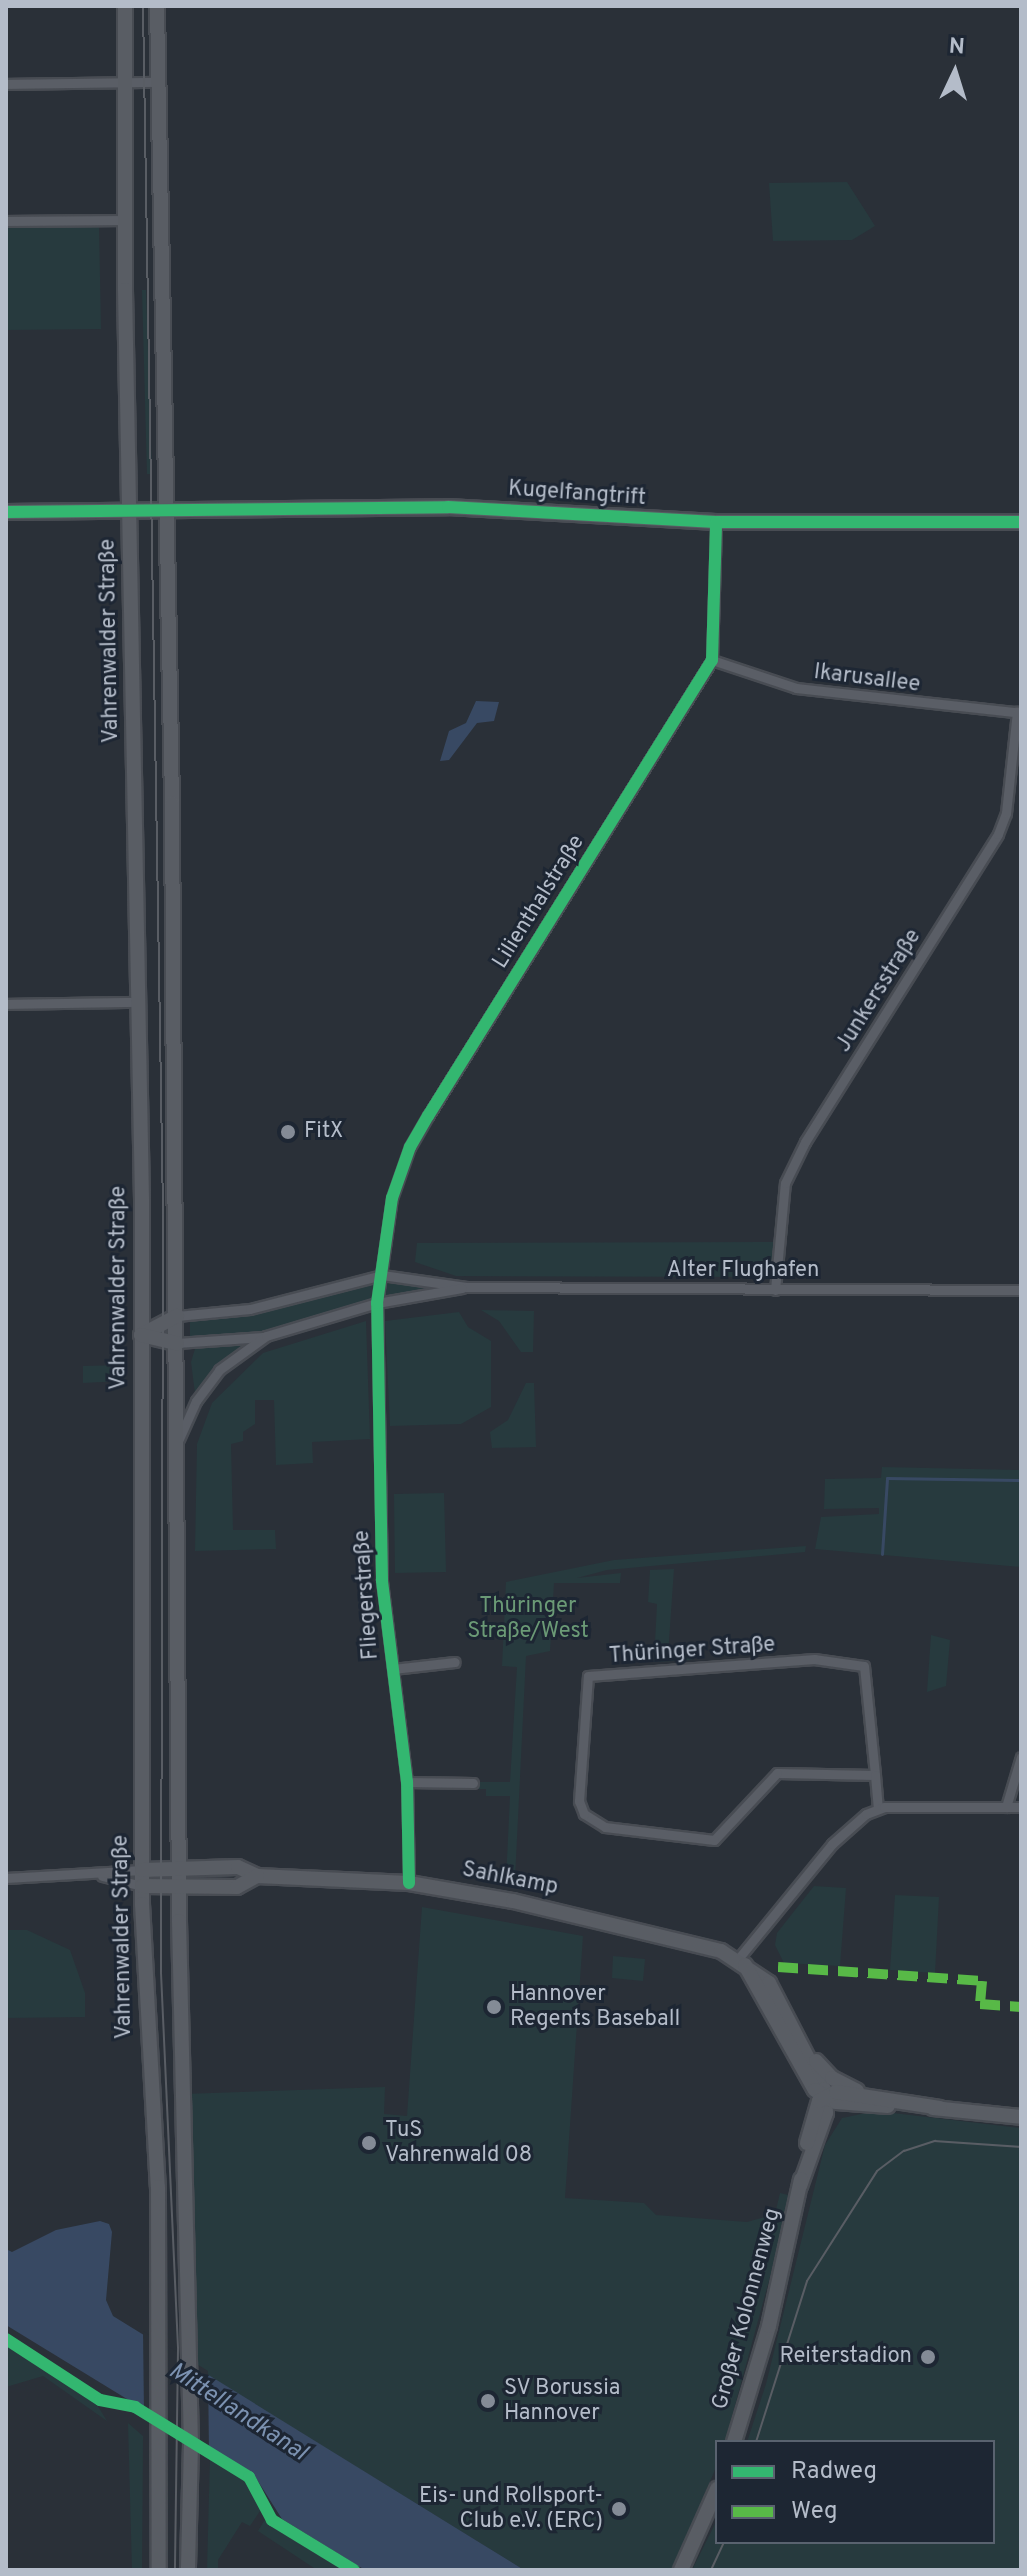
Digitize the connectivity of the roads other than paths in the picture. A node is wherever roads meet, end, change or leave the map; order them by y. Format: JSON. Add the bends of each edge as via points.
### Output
{"nodes":[{"id":1,"x":125,"y":6,"type":"edge"},
{"id":2,"x":157,"y":6,"type":"edge"},
{"id":3,"x":124,"y":82,"type":"junction"},
{"id":4,"x":157,"y":82,"type":"junction"},
{"id":5,"x":6,"y":84,"type":"edge"},
{"id":6,"x":124,"y":220,"type":"junction"},
{"id":7,"x":6,"y":221,"type":"edge"},
{"id":8,"x":165,"y":511,"type":"junction"},
{"id":9,"x":6,"y":512,"type":"edge"},
{"id":10,"x":130,"y":515,"type":"junction"},
{"id":11,"x":716,"y":522,"type":"junction"},
{"id":12,"x":1021,"y":522,"type":"edge"},
{"id":13,"x":712,"y":660,"type":"junction"},
{"id":14,"x":1019,"y":712,"type":"edge"},
{"id":15,"x":137,"y":1002,"type":"junction"},
{"id":16,"x":6,"y":1004,"type":"edge"},
{"id":17,"x":382,"y":1275,"type":"junction"},
{"id":18,"x":466,"y":1287,"type":"junction"},
{"id":19,"x":775,"y":1290,"type":"junction"},
{"id":20,"x":1021,"y":1290,"type":"edge"},
{"id":21,"x":377,"y":1303,"type":"junction"},
{"id":22,"x":177,"y":1316,"type":"junction"},
{"id":23,"x":141,"y":1335,"type":"junction"},
{"id":24,"x":266,"y":1336,"type":"junction"},
{"id":25,"x":177,"y":1343,"type":"junction"},
{"id":26,"x":178,"y":1442,"type":"junction"},
{"id":27,"x":455,"y":1662,"type":"dead end"},
{"id":28,"x":393,"y":1669,"type":"junction"},
{"id":29,"x":1021,"y":1757,"type":"edge"},
{"id":30,"x":875,"y":1775,"type":"junction"},
{"id":31,"x":407,"y":1782,"type":"junction"},
{"id":32,"x":473,"y":1783,"type":"dead end"},
{"id":33,"x":1006,"y":1807,"type":"junction"},
{"id":34,"x":1021,"y":1807,"type":"edge"},
{"id":35,"x":878,"y":1809,"type":"junction"},
{"id":36,"x":180,"y":1866,"type":"junction"},
{"id":37,"x":102,"y":1876,"type":"junction"},
{"id":38,"x":257,"y":1876,"type":"junction"},
{"id":39,"x":6,"y":1878,"type":"edge"},
{"id":40,"x":142,"y":1878,"type":"junction"},
{"id":41,"x":409,"y":1883,"type":"junction"},
{"id":42,"x":179,"y":1886,"type":"junction"},
{"id":43,"x":742,"y":1962,"type":"junction"},
{"id":44,"x":807,"y":2050,"type":"junction"},
{"id":45,"x":804,"y":2076,"type":"junction"},
{"id":46,"x":826,"y":2096,"type":"junction"},
{"id":47,"x":865,"y":2100,"type":"junction"},
{"id":48,"x":813,"y":2115,"type":"junction"},
{"id":49,"x":1021,"y":2117,"type":"edge"},
{"id":50,"x":816,"y":2139,"type":"junction"},
{"id":51,"x":800,"y":2186,"type":"junction"},
{"id":52,"x":735,"y":2440,"type":"edge"},
{"id":53,"x":715,"y":2494,"type":"edge"},
{"id":54,"x":159,"y":2570,"type":"edge"},
{"id":55,"x":188,"y":2570,"type":"edge"},
{"id":56,"x":681,"y":2570,"type":"edge"}],
"edges":[{"from":1,"to":3,"type":"main road","name":"Vahrenwalder Straße"},
{"from":2,"to":4,"type":"main road"},
{"from":3,"to":4,"type":"street"},
{"from":3,"to":5,"type":"street"},
{"from":3,"to":6,"type":"main road","name":"Vahrenwalder Straße"},
{"from":4,"to":8,"type":"main road"},
{"from":6,"to":7,"type":"street"},
{"from":6,"to":10,"type":"main road","name":"Vahrenwalder Straße"},
{"from":8,"to":10,"type":"main road","name":"Kugelfangtrift"},
{"from":8,"to":11,"type":"main road","name":"Kugelfangtrift","via":[[448,507]]},
{"from":8,"to":22,"type":"main road"},
{"from":9,"to":10,"type":"main road","name":"Kugelfangtrift"},
{"from":10,"to":15,"type":"main road","name":"Vahrenwalder Straße"},
{"from":11,"to":12,"type":"main road","name":"Kugelfangtrift"},
{"from":11,"to":13,"type":"street"},
{"from":13,"to":14,"type":"street","name":"Ikarusallee","via":[[796,688]]},
{"from":13,"to":17,"type":"street","name":"Lilienthalstraße","via":[[410,1147],[392,1198]]},
{"from":14,"to":19,"type":"street","name":"Junkersstraße","via":[[998,834],[805,1142],[785,1183]]},
{"from":15,"to":16,"type":"street"},
{"from":15,"to":23,"type":"main road","name":"Vahrenwalder Straße"},
{"from":17,"to":18,"type":"street","name":"Alter Flughafen"},
{"from":17,"to":21,"type":"street","name":"Lilienthalstraße"},
{"from":17,"to":22,"type":"street","name":"Alter Flughafen","via":[[250,1309]]},
{"from":18,"to":19,"type":"street","name":"Alter Flughafen"},
{"from":18,"to":21,"type":"street","name":"Alter Flughafen"},
{"from":19,"to":20,"type":"street","name":"Alter Flughafen"},
{"from":21,"to":24,"type":"street","name":"Alter Flughafen"},
{"from":21,"to":28,"type":"street","name":"Fliegerstraße","via":[[382,1580]]},
{"from":22,"to":23,"type":"main road"},
{"from":22,"to":25,"type":"main road"},
{"from":23,"to":25,"type":"main road"},
{"from":23,"to":40,"type":"main road","name":"Vahrenwalder Straße"},
{"from":24,"to":25,"type":"street","name":"Alter Flughafen"},
{"from":24,"to":26,"type":"street","name":"Alter Flughafen","via":[[219,1370],[196,1401]]},
{"from":25,"to":26,"type":"main road"},
{"from":26,"to":36,"type":"main road"},
{"from":27,"to":28,"type":"street","name":"Fliegerstraße"},
{"from":28,"to":31,"type":"street","name":"Fliegerstraße"},
{"from":29,"to":33,"type":"street"},
{"from":30,"to":30,"type":"street","name":"Thüringer Straße","via":[[866,1675],[864,1666],[852,1661],[814,1659],[588,1676],[579,1801],[584,1814],[605,1827],[714,1840],[777,1773]]},
{"from":30,"to":35,"type":"street","name":"Thüringer Straße"},
{"from":31,"to":32,"type":"street"},
{"from":31,"to":41,"type":"street","name":"Fliegerstraße"},
{"from":33,"to":34,"type":"street"},
{"from":33,"to":35,"type":"street"},
{"from":35,"to":43,"type":"street","via":[[832,1844]]},
{"from":36,"to":38,"type":"main road","name":"Sahlkamp","via":[[238,1867]]},
{"from":36,"to":40,"type":"main road","name":"Sahlkamp"},
{"from":36,"to":42,"type":"main road"},
{"from":37,"to":39,"type":"street"},
{"from":37,"to":40,"type":"street"},
{"from":37,"to":40,"type":"street"},
{"from":38,"to":41,"type":"main road","name":"Sahlkamp"},
{"from":38,"to":42,"type":"main road","name":"Sahlkamp","via":[[237,1887]]},
{"from":40,"to":42,"type":"main road","name":"Sahlkamp"},
{"from":40,"to":54,"type":"main road","name":"Vahrenwalder Straße","via":[[161,2340]]},
{"from":41,"to":43,"type":"main road","name":"Sahlkamp","via":[[700,1943]]},
{"from":42,"to":55,"type":"main road","via":[[190,2358]]},
{"from":43,"to":44,"type":"main road","name":"Sahlkamp","via":[[769,1983]]},
{"from":43,"to":45,"type":"main road"},
{"from":44,"to":46,"type":"main road","name":"Sahlkamp"},
{"from":44,"to":47,"type":"main road","name":"Sahlkamp","via":[[832,2078]]},
{"from":45,"to":46,"type":"main road"},
{"from":45,"to":48,"type":"main road","name":"Großer Kolonnenweg"},
{"from":46,"to":47,"type":"main road","name":"Sahlkamp"},
{"from":46,"to":48,"type":"main road","name":"Großer Kolonnenweg"},
{"from":46,"to":50,"type":"main road","name":"Großer Kolonnenweg"},
{"from":47,"to":49,"type":"main road","name":"Sahlkamp"},
{"from":47,"to":50,"type":"main road","via":[[838,2114]]},
{"from":48,"to":51,"type":"main road","name":"Großer Kolonnenweg"},
{"from":50,"to":51,"type":"main road","name":"Großer Kolonnenweg"},
{"from":51,"to":52,"type":"main road","name":"Großer Kolonnenweg","via":[[769,2326]]},
{"from":53,"to":56,"type":"main road"}]}
